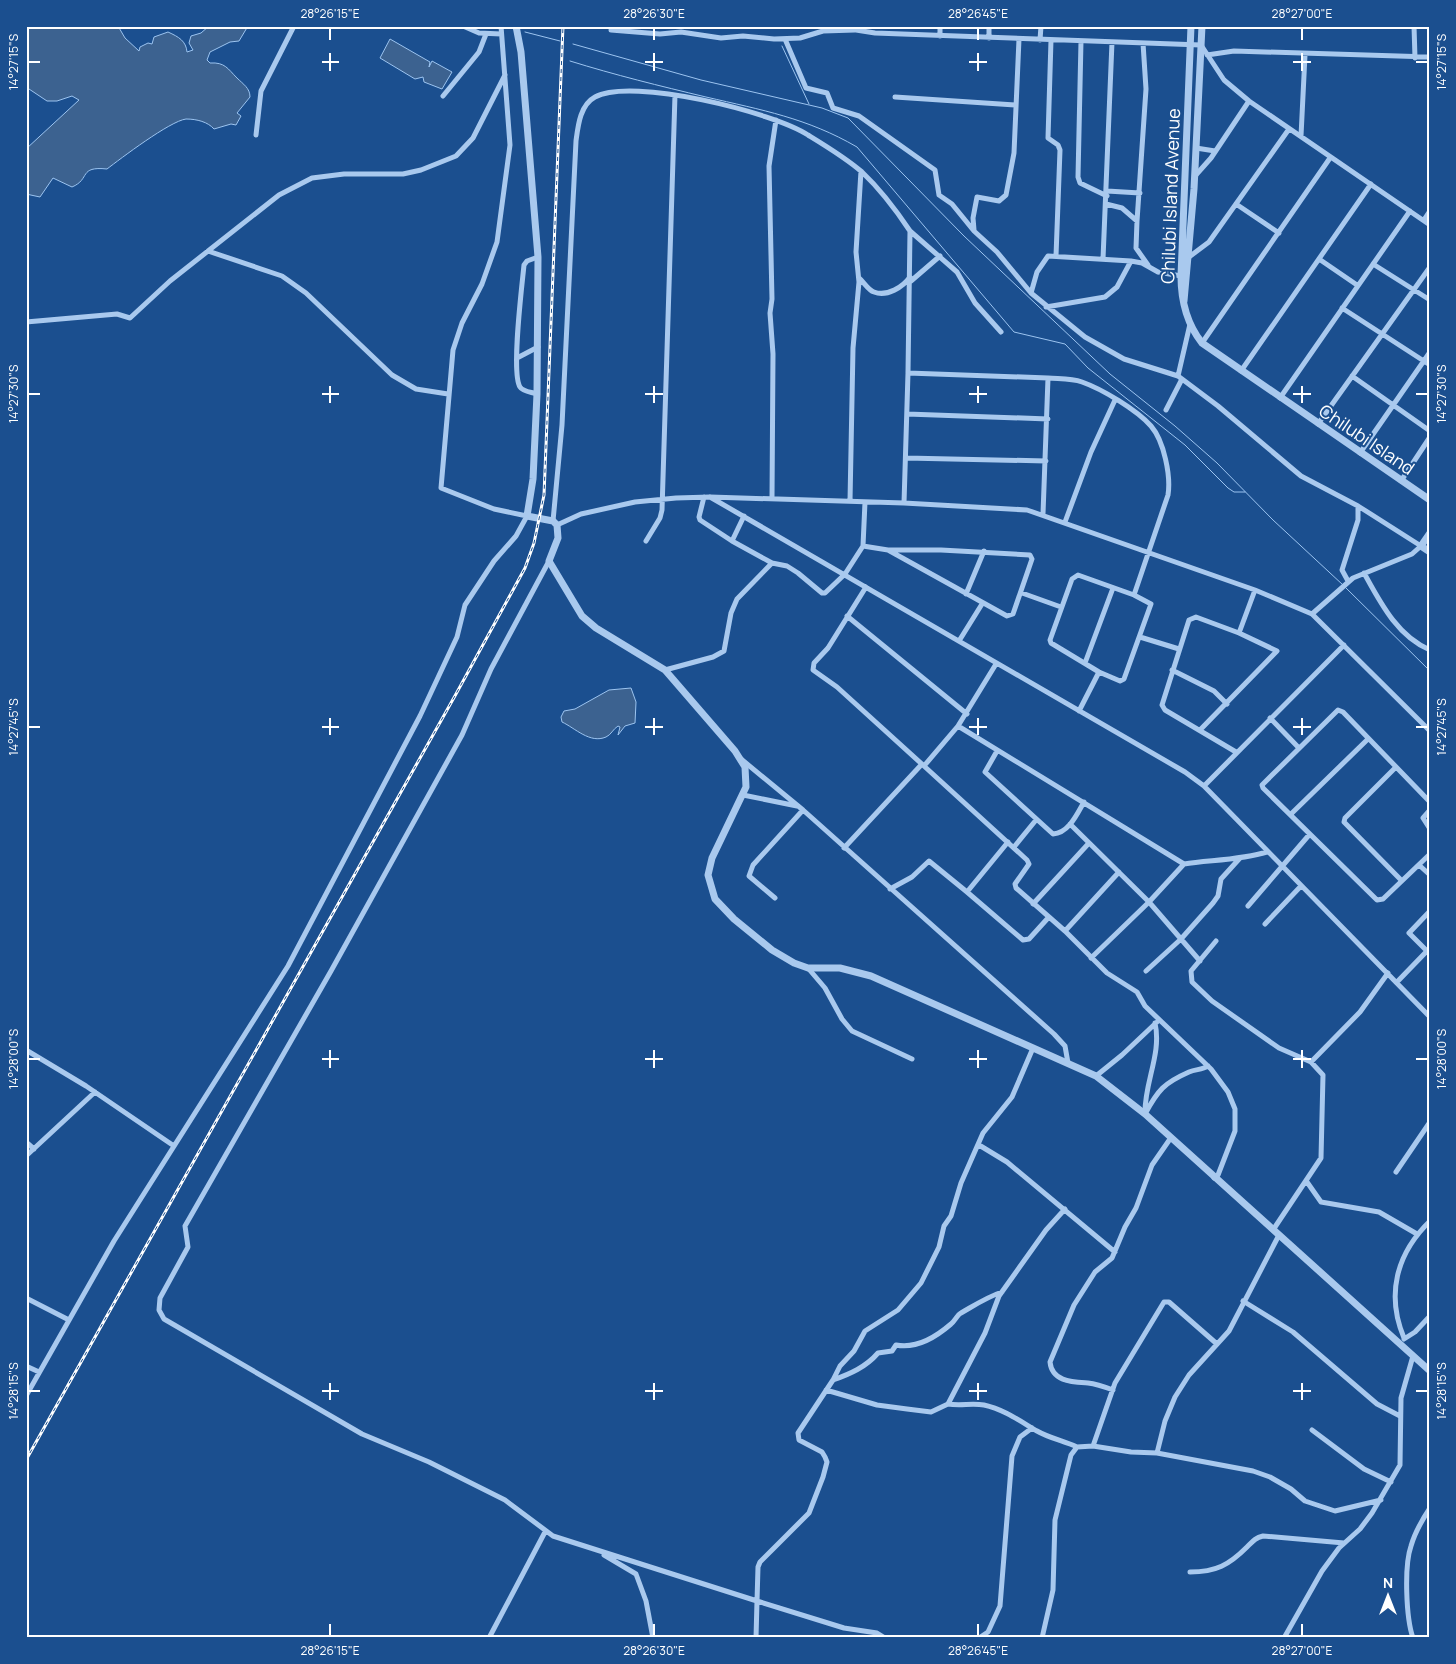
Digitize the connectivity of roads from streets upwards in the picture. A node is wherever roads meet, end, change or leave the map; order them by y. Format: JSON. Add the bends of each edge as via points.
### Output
{"nodes":[{"id":1,"x":294,"y":26,"type":"edge"},
{"id":2,"x":463,"y":26,"type":"edge"},
{"id":3,"x":501,"y":26,"type":"edge"},
{"id":4,"x":516,"y":26,"type":"edge"},
{"id":5,"x":850,"y":26,"type":"edge"},
{"id":6,"x":940,"y":26,"type":"edge"},
{"id":7,"x":990,"y":26,"type":"edge"},
{"id":8,"x":1041,"y":26,"type":"edge"},
{"id":9,"x":1191,"y":26,"type":"edge"},
{"id":10,"x":1202,"y":26,"type":"edge"},
{"id":11,"x":1414,"y":26,"type":"edge"},
{"id":12,"x":611,"y":30,"type":"dead end"},
{"id":13,"x":856,"y":30,"type":"junction"},
{"id":14,"x":486,"y":34,"type":"junction"},
{"id":15,"x":502,"y":34,"type":"junction"},
{"id":16,"x":940,"y":36,"type":"junction"},
{"id":17,"x":989,"y":38,"type":"junction"},
{"id":18,"x":785,"y":39,"type":"junction"},
{"id":19,"x":1019,"y":39,"type":"junction"},
{"id":20,"x":1040,"y":40,"type":"junction"},
{"id":21,"x":1051,"y":40,"type":"junction"},
{"id":22,"x":1081,"y":41,"type":"junction"},
{"id":23,"x":1112,"y":42,"type":"junction"},
{"id":24,"x":1143,"y":43,"type":"junction"},
{"id":25,"x":1191,"y":44,"type":"junction"},
{"id":26,"x":1201,"y":45,"type":"junction"},
{"id":27,"x":1208,"y":55,"type":"junction"},
{"id":28,"x":1306,"y":55,"type":"junction"},
{"id":29,"x":1430,"y":57,"type":"edge"},
{"id":30,"x":1415,"y":58,"type":"junction"},
{"id":31,"x":505,"y":74,"type":"junction"},
{"id":32,"x":675,"y":95,"type":"junction"},
{"id":33,"x":443,"y":96,"type":"dead end"},
{"id":34,"x":895,"y":97,"type":"dead end"},
{"id":35,"x":1249,"y":101,"type":"junction"},
{"id":36,"x":1015,"y":106,"type":"junction"},
{"id":37,"x":776,"y":120,"type":"junction"},
{"id":38,"x":1289,"y":129,"type":"junction"},
{"id":39,"x":256,"y":136,"type":"dead end"},
{"id":40,"x":1301,"y":136,"type":"junction"},
{"id":41,"x":1196,"y":148,"type":"junction"},
{"id":42,"x":1215,"y":151,"type":"junction"},
{"id":43,"x":1330,"y":158,"type":"junction"},
{"id":44,"x":861,"y":171,"type":"junction"},
{"id":45,"x":1195,"y":176,"type":"junction"},
{"id":46,"x":1370,"y":184,"type":"junction"},
{"id":47,"x":1140,"y":193,"type":"junction"},
{"id":48,"x":1107,"y":194,"type":"junction"},
{"id":49,"x":1106,"y":204,"type":"junction"},
{"id":50,"x":1236,"y":204,"type":"junction"},
{"id":51,"x":1410,"y":211,"type":"junction"},
{"id":52,"x":1430,"y":211,"type":"edge"},
{"id":53,"x":1424,"y":220,"type":"junction"},
{"id":54,"x":1137,"y":222,"type":"junction"},
{"id":55,"x":1430,"y":225,"type":"edge"},
{"id":56,"x":910,"y":230,"type":"junction"},
{"id":57,"x":974,"y":231,"type":"junction"},
{"id":58,"x":1279,"y":233,"type":"junction"},
{"id":59,"x":208,"y":251,"type":"junction"},
{"id":60,"x":940,"y":256,"type":"junction"},
{"id":61,"x":1056,"y":256,"type":"junction"},
{"id":62,"x":538,"y":257,"type":"junction"},
{"id":63,"x":1190,"y":257,"type":"junction"},
{"id":64,"x":1319,"y":258,"type":"junction"},
{"id":65,"x":1103,"y":259,"type":"junction"},
{"id":66,"x":1131,"y":261,"type":"junction"},
{"id":67,"x":1373,"y":264,"type":"junction"},
{"id":68,"x":1430,"y":266,"type":"edge"},
{"id":69,"x":1149,"y":267,"type":"junction"},
{"id":70,"x":1181,"y":276,"type":"junction"},
{"id":71,"x":859,"y":278,"type":"junction"},
{"id":72,"x":911,"y":279,"type":"junction"},
{"id":73,"x":1357,"y":285,"type":"junction"},
{"id":74,"x":1415,"y":289,"type":"junction"},
{"id":75,"x":1031,"y":293,"type":"junction"},
{"id":76,"x":1430,"y":300,"type":"edge"},
{"id":77,"x":1184,"y":301,"type":"junction"},
{"id":78,"x":1046,"y":307,"type":"junction"},
{"id":79,"x":1342,"y":308,"type":"junction"},
{"id":80,"x":26,"y":322,"type":"edge"},
{"id":81,"x":1190,"y":324,"type":"junction"},
{"id":82,"x":1001,"y":332,"type":"dead end"},
{"id":83,"x":1381,"y":334,"type":"junction"},
{"id":84,"x":1202,"y":343,"type":"junction"},
{"id":85,"x":538,"y":347,"type":"junction"},
{"id":86,"x":1430,"y":352,"type":"edge"},
{"id":87,"x":517,"y":358,"type":"junction"},
{"id":88,"x":1424,"y":361,"type":"junction"},
{"id":89,"x":1430,"y":365,"type":"edge"},
{"id":90,"x":1241,"y":371,"type":"junction"},
{"id":91,"x":908,"y":373,"type":"junction"},
{"id":92,"x":1352,"y":376,"type":"junction"},
{"id":93,"x":1048,"y":378,"type":"junction"},
{"id":94,"x":1180,"y":378,"type":"junction"},
{"id":95,"x":448,"y":394,"type":"junction"},
{"id":96,"x":537,"y":394,"type":"junction"},
{"id":97,"x":1280,"y":398,"type":"junction"},
{"id":98,"x":1115,"y":400,"type":"junction"},
{"id":99,"x":1392,"y":406,"type":"junction"},
{"id":100,"x":1166,"y":410,"type":"dead end"},
{"id":101,"x":907,"y":414,"type":"junction"},
{"id":102,"x":1048,"y":420,"type":"junction"},
{"id":103,"x":1318,"y":424,"type":"junction"},
{"id":104,"x":1430,"y":431,"type":"edge"},
{"id":105,"x":1430,"y":438,"type":"edge"},
{"id":106,"x":1360,"y":453,"type":"junction"},
{"id":107,"x":906,"y":458,"type":"junction"},
{"id":108,"x":1046,"y":461,"type":"junction"},
{"id":109,"x":1401,"y":481,"type":"junction"},
{"id":110,"x":707,"y":497,"type":"junction"},
{"id":111,"x":662,"y":498,"type":"junction"},
{"id":112,"x":772,"y":498,"type":"junction"},
{"id":113,"x":1430,"y":500,"type":"edge"},
{"id":114,"x":850,"y":501,"type":"junction"},
{"id":115,"x":865,"y":502,"type":"junction"},
{"id":116,"x":904,"y":503,"type":"junction"},
{"id":117,"x":1358,"y":506,"type":"junction"},
{"id":118,"x":1043,"y":514,"type":"junction"},
{"id":119,"x":527,"y":516,"type":"junction"},
{"id":120,"x":744,"y":516,"type":"junction"},
{"id":121,"x":1065,"y":522,"type":"junction"},
{"id":122,"x":555,"y":523,"type":"junction"},
{"id":123,"x":1430,"y":533,"type":"edge"},
{"id":124,"x":646,"y":541,"type":"dead end"},
{"id":125,"x":732,"y":541,"type":"junction"},
{"id":126,"x":862,"y":546,"type":"junction"},
{"id":127,"x":1421,"y":546,"type":"junction"},
{"id":128,"x":888,"y":550,"type":"junction"},
{"id":129,"x":1149,"y":551,"type":"junction"},
{"id":130,"x":984,"y":552,"type":"junction"},
{"id":131,"x":1430,"y":552,"type":"edge"},
{"id":132,"x":549,"y":561,"type":"junction"},
{"id":133,"x":772,"y":563,"type":"junction"},
{"id":134,"x":1364,"y":573,"type":"junction"},
{"id":135,"x":845,"y":574,"type":"junction"},
{"id":136,"x":1347,"y":582,"type":"junction"},
{"id":137,"x":866,"y":587,"type":"junction"},
{"id":138,"x":1113,"y":588,"type":"junction"},
{"id":139,"x":1255,"y":590,"type":"junction"},
{"id":140,"x":1022,"y":593,"type":"junction"},
{"id":141,"x":966,"y":594,"type":"junction"},
{"id":142,"x":1134,"y":595,"type":"junction"},
{"id":143,"x":982,"y":604,"type":"junction"},
{"id":144,"x":1061,"y":607,"type":"junction"},
{"id":145,"x":1312,"y":614,"type":"junction"},
{"id":146,"x":847,"y":616,"type":"junction"},
{"id":147,"x":1239,"y":633,"type":"junction"},
{"id":148,"x":1140,"y":636,"type":"junction"},
{"id":149,"x":959,"y":641,"type":"junction"},
{"id":150,"x":1344,"y":645,"type":"junction"},
{"id":151,"x":1179,"y":649,"type":"junction"},
{"id":152,"x":1430,"y":650,"type":"edge"},
{"id":153,"x":1085,"y":663,"type":"junction"},
{"id":154,"x":996,"y":664,"type":"junction"},
{"id":155,"x":665,"y":670,"type":"junction"},
{"id":156,"x":1172,"y":670,"type":"junction"},
{"id":157,"x":1099,"y":672,"type":"junction"},
{"id":158,"x":1227,"y":704,"type":"junction"},
{"id":159,"x":1079,"y":711,"type":"junction"},
{"id":160,"x":967,"y":714,"type":"junction"},
{"id":161,"x":1270,"y":718,"type":"junction"},
{"id":162,"x":958,"y":726,"type":"junction"},
{"id":163,"x":1200,"y":730,"type":"junction"},
{"id":164,"x":1430,"y":731,"type":"edge"},
{"id":165,"x":1368,"y":739,"type":"junction"},
{"id":166,"x":1298,"y":747,"type":"junction"},
{"id":167,"x":997,"y":751,"type":"junction"},
{"id":168,"x":1236,"y":752,"type":"junction"},
{"id":169,"x":741,"y":759,"type":"junction"},
{"id":170,"x":923,"y":765,"type":"junction"},
{"id":171,"x":1396,"y":767,"type":"junction"},
{"id":172,"x":1204,"y":786,"type":"junction"},
{"id":173,"x":743,"y":796,"type":"junction"},
{"id":174,"x":1084,"y":802,"type":"junction"},
{"id":175,"x":1430,"y":802,"type":"edge"},
{"id":176,"x":797,"y":806,"type":"junction"},
{"id":177,"x":803,"y":810,"type":"junction"},
{"id":178,"x":1430,"y":810,"type":"edge"},
{"id":179,"x":1291,"y":814,"type":"junction"},
{"id":180,"x":1036,"y":820,"type":"junction"},
{"id":181,"x":1070,"y":824,"type":"junction"},
{"id":182,"x":1430,"y":829,"type":"edge"},
{"id":183,"x":1309,"y":835,"type":"junction"},
{"id":184,"x":1008,"y":842,"type":"junction"},
{"id":185,"x":1089,"y":843,"type":"junction"},
{"id":186,"x":1014,"y":847,"type":"junction"},
{"id":187,"x":844,"y":848,"type":"junction"},
{"id":188,"x":1267,"y":852,"type":"junction"},
{"id":189,"x":1430,"y":854,"type":"edge"},
{"id":190,"x":1240,"y":858,"type":"junction"},
{"id":191,"x":1184,"y":864,"type":"junction"},
{"id":192,"x":1420,"y":865,"type":"junction"},
{"id":193,"x":1282,"y":867,"type":"junction"},
{"id":194,"x":1119,"y":872,"type":"junction"},
{"id":195,"x":1430,"y":875,"type":"edge"},
{"id":196,"x":1401,"y":880,"type":"junction"},
{"id":197,"x":1301,"y":886,"type":"junction"},
{"id":198,"x":890,"y":889,"type":"junction"},
{"id":199,"x":967,"y":892,"type":"junction"},
{"id":200,"x":775,"y":898,"type":"dead end"},
{"id":201,"x":1149,"y":902,"type":"junction"},
{"id":202,"x":1033,"y":904,"type":"junction"},
{"id":203,"x":1248,"y":906,"type":"dead end"},
{"id":204,"x":1430,"y":911,"type":"edge"},
{"id":205,"x":1048,"y":918,"type":"junction"},
{"id":206,"x":1265,"y":924,"type":"dead end"},
{"id":207,"x":1064,"y":931,"type":"junction"},
{"id":208,"x":1181,"y":939,"type":"junction"},
{"id":209,"x":1216,"y":941,"type":"dead end"},
{"id":210,"x":1428,"y":953,"type":"edge"},
{"id":211,"x":1091,"y":958,"type":"junction"},
{"id":212,"x":1200,"y":961,"type":"junction"},
{"id":213,"x":808,"y":968,"type":"junction"},
{"id":214,"x":1146,"y":971,"type":"dead end"},
{"id":215,"x":1388,"y":974,"type":"junction"},
{"id":216,"x":1397,"y":982,"type":"junction"},
{"id":217,"x":1430,"y":1017,"type":"edge"},
{"id":218,"x":1157,"y":1021,"type":"junction"},
{"id":219,"x":1033,"y":1048,"type":"junction"},
{"id":220,"x":26,"y":1050,"type":"edge"},
{"id":221,"x":912,"y":1059,"type":"dead end"},
{"id":222,"x":1311,"y":1062,"type":"junction"},
{"id":223,"x":1068,"y":1063,"type":"junction"},
{"id":224,"x":1208,"y":1066,"type":"junction"},
{"id":225,"x":1096,"y":1076,"type":"junction"},
{"id":226,"x":94,"y":1092,"type":"junction"},
{"id":227,"x":1146,"y":1114,"type":"junction"},
{"id":228,"x":1430,"y":1122,"type":"edge"},
{"id":229,"x":1170,"y":1138,"type":"junction"},
{"id":230,"x":26,"y":1142,"type":"edge"},
{"id":231,"x":979,"y":1145,"type":"junction"},
{"id":232,"x":174,"y":1146,"type":"junction"},
{"id":233,"x":34,"y":1149,"type":"junction"},
{"id":234,"x":26,"y":1156,"type":"edge"},
{"id":235,"x":1396,"y":1172,"type":"dead end"},
{"id":236,"x":1214,"y":1178,"type":"junction"},
{"id":237,"x":1307,"y":1182,"type":"junction"},
{"id":238,"x":1065,"y":1209,"type":"junction"},
{"id":239,"x":1430,"y":1221,"type":"edge"},
{"id":240,"x":1276,"y":1232,"type":"junction"},
{"id":241,"x":1417,"y":1234,"type":"junction"},
{"id":242,"x":1115,"y":1252,"type":"junction"},
{"id":243,"x":1003,"y":1292,"type":"junction"},
{"id":244,"x":26,"y":1298,"type":"edge"},
{"id":245,"x":1243,"y":1301,"type":"junction"},
{"id":246,"x":1430,"y":1316,"type":"edge"},
{"id":247,"x":69,"y":1320,"type":"junction"},
{"id":248,"x":1402,"y":1341,"type":"junction"},
{"id":249,"x":1217,"y":1344,"type":"junction"},
{"id":250,"x":1413,"y":1356,"type":"junction"},
{"id":251,"x":26,"y":1366,"type":"edge"},
{"id":252,"x":1430,"y":1371,"type":"edge"},
{"id":253,"x":40,"y":1372,"type":"junction"},
{"id":254,"x":833,"y":1380,"type":"junction"},
{"id":255,"x":826,"y":1390,"type":"junction"},
{"id":256,"x":1112,"y":1390,"type":"junction"},
{"id":257,"x":26,"y":1396,"type":"edge"},
{"id":258,"x":948,"y":1404,"type":"junction"},
{"id":259,"x":1400,"y":1416,"type":"junction"},
{"id":260,"x":1032,"y":1428,"type":"junction"},
{"id":261,"x":1312,"y":1430,"type":"dead end"},
{"id":262,"x":1093,"y":1446,"type":"junction"},
{"id":263,"x":1077,"y":1447,"type":"junction"},
{"id":264,"x":1157,"y":1453,"type":"junction"},
{"id":265,"x":1391,"y":1482,"type":"junction"},
{"id":266,"x":1381,"y":1500,"type":"junction"},
{"id":267,"x":1430,"y":1508,"type":"edge"},
{"id":268,"x":545,"y":1532,"type":"junction"},
{"id":269,"x":1344,"y":1543,"type":"junction"},
{"id":270,"x":599,"y":1552,"type":"junction"},
{"id":271,"x":1190,"y":1572,"type":"dead end"},
{"id":272,"x":757,"y":1601,"type":"junction"},
{"id":273,"x":489,"y":1638,"type":"edge"},
{"id":274,"x":654,"y":1638,"type":"edge"},
{"id":275,"x":756,"y":1638,"type":"edge"},
{"id":276,"x":886,"y":1638,"type":"edge"},
{"id":277,"x":979,"y":1638,"type":"edge"},
{"id":278,"x":1042,"y":1638,"type":"edge"},
{"id":279,"x":1284,"y":1638,"type":"edge"},
{"id":280,"x":1413,"y":1638,"type":"edge"}],
"edges":[{"from":1,"to":39,"type":"street","via":[[261,91]]},
{"from":2,"to":14,"type":"street"},
{"from":3,"to":15,"type":"street"},
{"from":4,"to":62,"type":"street","via":[[521,52]]},
{"from":5,"to":13,"type":"street"},
{"from":6,"to":16,"type":"street"},
{"from":7,"to":17,"type":"street"},
{"from":8,"to":20,"type":"street"},
{"from":9,"to":25,"type":"street","name":"Chilubi Island Avenue"},
{"from":10,"to":26,"type":"street","name":"Chilubi Island Avenue"},
{"from":11,"to":30,"type":"street"},
{"from":12,"to":18,"type":"street"},
{"from":13,"to":16,"type":"street"},
{"from":13,"to":18,"type":"street","via":[[823,31]]},
{"from":14,"to":15,"type":"street"},
{"from":14,"to":33,"type":"street","via":[[479,52]]},
{"from":15,"to":31,"type":"street"},
{"from":16,"to":17,"type":"street"},
{"from":17,"to":19,"type":"street"},
{"from":18,"to":57,"type":"street","via":[[806,88],[827,93],[833,108],[859,116],[935,170],[938,193],[952,204]]},
{"from":19,"to":20,"type":"street"},
{"from":19,"to":36,"type":"street"},
{"from":20,"to":21,"type":"street"},
{"from":21,"to":22,"type":"street"},
{"from":21,"to":61,"type":"street","via":[[1048,138],[1060,150]]},
{"from":22,"to":23,"type":"street"},
{"from":22,"to":48,"type":"street","via":[[1078,177],[1080,183]]},
{"from":23,"to":24,"type":"street"},
{"from":23,"to":48,"type":"street"},
{"from":24,"to":25,"type":"street"},
{"from":24,"to":47,"type":"street","via":[[1146,89]]},
{"from":25,"to":26,"type":"street"},
{"from":25,"to":70,"type":"street","name":"Chilubi Island Avenue"},
{"from":26,"to":27,"type":"street"},
{"from":26,"to":41,"type":"street","name":"Chilubi Island Avenue"},
{"from":27,"to":28,"type":"street","via":[[1234,51]]},
{"from":27,"to":35,"type":"street","via":[[1224,80]]},
{"from":28,"to":30,"type":"street"},
{"from":28,"to":40,"type":"street"},
{"from":29,"to":30,"type":"street"},
{"from":31,"to":59,"type":"street","via":[[473,138],[456,156],[403,174],[344,174],[312,178],[279,196]]},
{"from":31,"to":95,"type":"street","via":[[510,145],[496,242],[482,284],[455,340]]},
{"from":32,"to":37,"type":"street"},
{"from":32,"to":111,"type":"street"},
{"from":32,"to":122,"type":"street","via":[[640,90],[605,94],[588,102],[578,123]]},
{"from":34,"to":36,"type":"street"},
{"from":35,"to":38,"type":"street"},
{"from":35,"to":42,"type":"street"},
{"from":36,"to":57,"type":"street","via":[[1014,153],[1006,195],[999,200],[977,197],[972,218]]},
{"from":37,"to":44,"type":"street","via":[[807,134]]},
{"from":37,"to":112,"type":"street","via":[[769,166]]},
{"from":38,"to":40,"type":"street"},
{"from":38,"to":50,"type":"street"},
{"from":40,"to":43,"type":"street"},
{"from":41,"to":42,"type":"street"},
{"from":41,"to":45,"type":"street","name":"Chilubi Island Avenue"},
{"from":42,"to":45,"type":"street"},
{"from":43,"to":46,"type":"street"},
{"from":43,"to":58,"type":"street"},
{"from":44,"to":56,"type":"street"},
{"from":44,"to":71,"type":"street","via":[[856,252]]},
{"from":45,"to":63,"type":"street","name":"Chilubi Island Avenue"},
{"from":46,"to":51,"type":"street"},
{"from":46,"to":64,"type":"street"},
{"from":47,"to":48,"type":"street"},
{"from":47,"to":54,"type":"street"},
{"from":48,"to":49,"type":"street"},
{"from":49,"to":54,"type":"street","via":[[1122,208]]},
{"from":49,"to":65,"type":"street"},
{"from":50,"to":58,"type":"street"},
{"from":50,"to":63,"type":"street","via":[[1209,242]]},
{"from":51,"to":53,"type":"street"},
{"from":51,"to":67,"type":"street"},
{"from":52,"to":53,"type":"street"},
{"from":53,"to":55,"type":"street"},
{"from":54,"to":69,"type":"street","via":[[1136,248]]},
{"from":56,"to":60,"type":"street"},
{"from":56,"to":72,"type":"street"},
{"from":57,"to":75,"type":"street","via":[[1002,257]]},
{"from":58,"to":84,"type":"street"},
{"from":59,"to":80,"type":"street","via":[[130,318],[112,314]]},
{"from":59,"to":95,"type":"street","via":[[282,276],[306,293],[392,375],[416,389]]},
{"from":60,"to":72,"type":"street"},
{"from":60,"to":82,"type":"street","via":[[960,276],[975,303]]},
{"from":61,"to":65,"type":"street"},
{"from":61,"to":75,"type":"street","via":[[1048,256],[1042,263],[1032,283]]},
{"from":62,"to":85,"type":"street"},
{"from":62,"to":87,"type":"street","via":[[527,260],[524,266]]},
{"from":63,"to":77,"type":"street","name":"Chilubi Island Avenue"},
{"from":64,"to":73,"type":"street"},
{"from":64,"to":90,"type":"street"},
{"from":65,"to":66,"type":"street"},
{"from":66,"to":69,"type":"street"},
{"from":66,"to":78,"type":"street","via":[[1117,287],[1105,297]]},
{"from":67,"to":73,"type":"street"},
{"from":67,"to":74,"type":"street"},
{"from":68,"to":74,"type":"street"},
{"from":69,"to":70,"type":"street"},
{"from":70,"to":77,"type":"street","name":"Chilubi Island Avenue"},
{"from":71,"to":72,"type":"street","via":[[872,291],[882,292],[900,288]]},
{"from":71,"to":114,"type":"street"},
{"from":72,"to":91,"type":"street"},
{"from":73,"to":79,"type":"street"},
{"from":74,"to":76,"type":"street"},
{"from":74,"to":83,"type":"street"},
{"from":75,"to":78,"type":"street"},
{"from":77,"to":81,"type":"street","name":"Chilubi Island"},
{"from":78,"to":94,"type":"street","via":[[1100,347],[1124,359]]},
{"from":79,"to":83,"type":"street"},
{"from":79,"to":97,"type":"street"},
{"from":81,"to":84,"type":"street","name":"Chilubi Island"},
{"from":81,"to":94,"type":"street"},
{"from":83,"to":88,"type":"street"},
{"from":83,"to":92,"type":"street"},
{"from":84,"to":90,"type":"street","name":"Chilubi Island"},
{"from":85,"to":87,"type":"street"},
{"from":85,"to":96,"type":"street"},
{"from":86,"to":88,"type":"street"},
{"from":87,"to":96,"type":"street","via":[[519,386]]},
{"from":88,"to":89,"type":"street"},
{"from":88,"to":99,"type":"street"},
{"from":90,"to":97,"type":"street","name":"Chilubi Island"},
{"from":91,"to":93,"type":"street"},
{"from":91,"to":101,"type":"street"},
{"from":92,"to":99,"type":"street"},
{"from":92,"to":103,"type":"street"},
{"from":93,"to":98,"type":"street","via":[[1081,382]]},
{"from":93,"to":102,"type":"street"},
{"from":94,"to":100,"type":"street"},
{"from":94,"to":117,"type":"street","via":[[1301,476]]},
{"from":95,"to":119,"type":"street","via":[[441,488],[494,509]]},
{"from":96,"to":119,"type":"street","via":[[533,479]]},
{"from":97,"to":103,"type":"street","name":"Chilubi Island"},
{"from":98,"to":121,"type":"street"},
{"from":98,"to":129,"type":"street","via":[[1151,426],[1169,468],[1168,495]]},
{"from":99,"to":104,"type":"street"},
{"from":99,"to":106,"type":"street"},
{"from":101,"to":102,"type":"street"},
{"from":101,"to":107,"type":"street"},
{"from":102,"to":108,"type":"street"},
{"from":103,"to":106,"type":"street","name":"Chilubi Island"},
{"from":105,"to":109,"type":"street"},
{"from":106,"to":109,"type":"street","name":"Chilubi Island"},
{"from":107,"to":108,"type":"street"},
{"from":107,"to":116,"type":"street"},
{"from":108,"to":118,"type":"street"},
{"from":109,"to":113,"type":"street","name":"Chilubi Island"},
{"from":110,"to":111,"type":"street"},
{"from":110,"to":112,"type":"street"},
{"from":110,"to":120,"type":"street"},
{"from":110,"to":125,"type":"street","via":[[699,512],[700,520]]},
{"from":111,"to":122,"type":"street","via":[[581,514]]},
{"from":111,"to":124,"type":"street","via":[[660,518]]},
{"from":112,"to":114,"type":"street"},
{"from":114,"to":115,"type":"street"},
{"from":115,"to":116,"type":"street"},
{"from":115,"to":126,"type":"street"},
{"from":116,"to":118,"type":"street","via":[[1010,507]]},
{"from":117,"to":127,"type":"street"},
{"from":117,"to":136,"type":"street","via":[[1358,520],[1342,570]]},
{"from":118,"to":121,"type":"street"},
{"from":119,"to":122,"type":"street"},
{"from":119,"to":232,"type":"street","via":[[465,606],[457,637],[420,716],[288,966]]},
{"from":120,"to":125,"type":"street"},
{"from":120,"to":135,"type":"street"},
{"from":121,"to":129,"type":"street"},
{"from":122,"to":132,"type":"street","via":[[558,538]]},
{"from":123,"to":127,"type":"street"},
{"from":125,"to":133,"type":"street"},
{"from":126,"to":128,"type":"street"},
{"from":126,"to":135,"type":"street"},
{"from":127,"to":131,"type":"street"},
{"from":127,"to":134,"type":"street","via":[[1412,554]]},
{"from":128,"to":130,"type":"street"},
{"from":128,"to":141,"type":"street"},
{"from":129,"to":139,"type":"street"},
{"from":129,"to":142,"type":"street"},
{"from":130,"to":140,"type":"street","via":[[1032,556]]},
{"from":130,"to":141,"type":"street"},
{"from":132,"to":155,"type":"street","via":[[582,616]]},
{"from":132,"to":268,"type":"street","via":[[491,669],[462,735],[184,1226],[188,1247],[160,1298],[158,1310],[164,1319],[362,1434],[429,1462],[505,1500]]},
{"from":133,"to":135,"type":"street","via":[[798,573],[822,593]]},
{"from":133,"to":155,"type":"street","via":[[737,599],[724,651]]},
{"from":134,"to":136,"type":"street"},
{"from":134,"to":152,"type":"street","via":[[1394,621],[1416,644]]},
{"from":135,"to":137,"type":"street"},
{"from":136,"to":145,"type":"street"},
{"from":137,"to":146,"type":"street"},
{"from":137,"to":149,"type":"street"},
{"from":138,"to":142,"type":"street"},
{"from":138,"to":144,"type":"street","via":[[1074,576]]},
{"from":138,"to":153,"type":"street"},
{"from":139,"to":145,"type":"street"},
{"from":139,"to":147,"type":"street"},
{"from":140,"to":143,"type":"street","via":[[1010,616]]},
{"from":140,"to":144,"type":"street"},
{"from":141,"to":143,"type":"street"},
{"from":142,"to":148,"type":"street","via":[[1151,604]]},
{"from":143,"to":149,"type":"street"},
{"from":144,"to":153,"type":"street","via":[[1051,644]]},
{"from":145,"to":150,"type":"street"},
{"from":146,"to":160,"type":"street"},
{"from":146,"to":170,"type":"street","via":[[828,648],[814,663],[813,670],[837,687]]},
{"from":147,"to":151,"type":"street","via":[[1192,618]]},
{"from":147,"to":158,"type":"street","via":[[1276,648],[1277,653]]},
{"from":148,"to":151,"type":"street"},
{"from":148,"to":157,"type":"street","via":[[1124,679],[1116,681]]},
{"from":149,"to":154,"type":"street"},
{"from":150,"to":161,"type":"street"},
{"from":150,"to":164,"type":"street"},
{"from":151,"to":156,"type":"street"},
{"from":153,"to":157,"type":"street"},
{"from":154,"to":159,"type":"street"},
{"from":154,"to":160,"type":"street"},
{"from":155,"to":169,"type":"street"},
{"from":156,"to":158,"type":"street","via":[[1214,691]]},
{"from":156,"to":163,"type":"street","via":[[1162,705],[1165,710]]},
{"from":157,"to":159,"type":"street"},
{"from":158,"to":163,"type":"street"},
{"from":159,"to":172,"type":"street"},
{"from":160,"to":162,"type":"street"},
{"from":161,"to":166,"type":"street"},
{"from":161,"to":168,"type":"street"},
{"from":162,"to":167,"type":"street"},
{"from":162,"to":170,"type":"street"},
{"from":163,"to":168,"type":"street"},
{"from":165,"to":166,"type":"street","via":[[1338,710]]},
{"from":165,"to":171,"type":"street"},
{"from":165,"to":179,"type":"street"},
{"from":166,"to":179,"type":"street","via":[[1262,785]]},
{"from":167,"to":174,"type":"street"},
{"from":167,"to":180,"type":"street","via":[[985,772]]},
{"from":168,"to":172,"type":"street"},
{"from":169,"to":173,"type":"street","via":[[746,767]]},
{"from":169,"to":176,"type":"street"},
{"from":170,"to":184,"type":"street"},
{"from":170,"to":187,"type":"street"},
{"from":171,"to":175,"type":"street"},
{"from":171,"to":196,"type":"street","via":[[1344,822]]},
{"from":172,"to":188,"type":"street"},
{"from":173,"to":176,"type":"street"},
{"from":173,"to":213,"type":"street","via":[[712,858],[708,875],[715,899],[725,912],[772,950],[794,964]]},
{"from":174,"to":181,"type":"street"},
{"from":174,"to":191,"type":"street"},
{"from":176,"to":177,"type":"street"},
{"from":177,"to":187,"type":"street"},
{"from":177,"to":200,"type":"street","via":[[750,872],[749,876]]},
{"from":178,"to":182,"type":"street","via":[[1423,818]]},
{"from":179,"to":183,"type":"street"},
{"from":180,"to":181,"type":"street","via":[[1053,834],[1060,833]]},
{"from":180,"to":186,"type":"street"},
{"from":181,"to":185,"type":"street"},
{"from":183,"to":193,"type":"street"},
{"from":183,"to":196,"type":"street","via":[[1376,900],[1383,899]]},
{"from":184,"to":186,"type":"street"},
{"from":184,"to":199,"type":"street"},
{"from":185,"to":194,"type":"street"},
{"from":185,"to":202,"type":"street"},
{"from":186,"to":202,"type":"street","via":[[1029,864],[1015,886]]},
{"from":187,"to":198,"type":"street"},
{"from":188,"to":190,"type":"street"},
{"from":188,"to":193,"type":"street"},
{"from":189,"to":192,"type":"street"},
{"from":190,"to":191,"type":"street"},
{"from":190,"to":208,"type":"street","via":[[1221,879],[1218,896],[1213,903]]},
{"from":191,"to":201,"type":"street"},
{"from":192,"to":195,"type":"street"},
{"from":192,"to":196,"type":"street"},
{"from":193,"to":197,"type":"street"},
{"from":193,"to":203,"type":"street"},
{"from":194,"to":201,"type":"street"},
{"from":194,"to":207,"type":"street"},
{"from":197,"to":206,"type":"street"},
{"from":197,"to":215,"type":"street"},
{"from":198,"to":199,"type":"street","via":[[912,878],[929,861]]},
{"from":198,"to":223,"type":"street","via":[[1054,1034],[1065,1046]]},
{"from":199,"to":205,"type":"street","via":[[1023,940],[1029,940]]},
{"from":201,"to":208,"type":"street"},
{"from":201,"to":211,"type":"street"},
{"from":202,"to":205,"type":"street"},
{"from":204,"to":210,"type":"street","via":[[1410,933]]},
{"from":205,"to":207,"type":"street"},
{"from":207,"to":211,"type":"street"},
{"from":208,"to":212,"type":"street"},
{"from":208,"to":214,"type":"street"},
{"from":209,"to":212,"type":"street"},
{"from":210,"to":216,"type":"street"},
{"from":211,"to":218,"type":"street","via":[[1107,973],[1132,988]]},
{"from":212,"to":222,"type":"street","via":[[1190,974],[1196,986],[1212,1001],[1279,1048]]},
{"from":213,"to":219,"type":"street","via":[[840,968],[871,976]]},
{"from":213,"to":221,"type":"street","via":[[852,1031]]},
{"from":215,"to":216,"type":"street"},
{"from":215,"to":222,"type":"street","via":[[1360,1012]]},
{"from":216,"to":217,"type":"street"},
{"from":218,"to":224,"type":"street"},
{"from":218,"to":225,"type":"street"},
{"from":218,"to":227,"type":"street","via":[[1158,1037],[1145,1100]]},
{"from":219,"to":223,"type":"street"},
{"from":219,"to":231,"type":"street","via":[[1012,1097],[988,1126]]},
{"from":220,"to":226,"type":"street"},
{"from":222,"to":237,"type":"street","via":[[1323,1075],[1323,1150]]},
{"from":223,"to":225,"type":"street"},
{"from":224,"to":227,"type":"street","via":[[1191,1070],[1163,1086],[1156,1092]]},
{"from":224,"to":236,"type":"street","via":[[1228,1092],[1236,1116],[1235,1131]]},
{"from":225,"to":227,"type":"street"},
{"from":226,"to":232,"type":"street"},
{"from":226,"to":233,"type":"street"},
{"from":227,"to":229,"type":"street"},
{"from":228,"to":235,"type":"street"},
{"from":229,"to":236,"type":"street"},
{"from":229,"to":242,"type":"street","via":[[1152,1165]]},
{"from":230,"to":233,"type":"street"},
{"from":231,"to":238,"type":"street","via":[[1007,1162]]},
{"from":231,"to":254,"type":"street","via":[[961,1183],[939,1248],[921,1283],[898,1310],[865,1331]]},
{"from":232,"to":247,"type":"street"},
{"from":233,"to":234,"type":"street"},
{"from":236,"to":240,"type":"street"},
{"from":237,"to":240,"type":"street"},
{"from":237,"to":241,"type":"street","via":[[1321,1202],[1379,1212]]},
{"from":238,"to":242,"type":"street"},
{"from":238,"to":243,"type":"street","via":[[1016,1269]]},
{"from":239,"to":241,"type":"street"},
{"from":240,"to":245,"type":"street"},
{"from":240,"to":248,"type":"street"},
{"from":241,"to":248,"type":"street","via":[[1403,1256],[1396,1285]]},
{"from":242,"to":256,"type":"street","via":[[1108,1263],[1095,1272],[1074,1305],[1050,1362],[1053,1372],[1060,1378]]},
{"from":243,"to":254,"type":"street","via":[[985,1298],[959,1314],[936,1337],[905,1347],[896,1345],[892,1351],[878,1353],[870,1362]]},
{"from":243,"to":258,"type":"street","via":[[986,1333]]},
{"from":244,"to":247,"type":"street"},
{"from":245,"to":249,"type":"street","via":[[1229,1331]]},
{"from":245,"to":259,"type":"street","via":[[1293,1332],[1378,1404]]},
{"from":246,"to":248,"type":"street"},
{"from":247,"to":253,"type":"street"},
{"from":248,"to":250,"type":"street"},
{"from":249,"to":256,"type":"street","via":[[1169,1302],[1164,1302]]},
{"from":249,"to":264,"type":"street","via":[[1189,1375],[1175,1397]]},
{"from":250,"to":252,"type":"street"},
{"from":250,"to":259,"type":"street","via":[[1405,1379]]},
{"from":251,"to":253,"type":"street"},
{"from":253,"to":257,"type":"street"},
{"from":254,"to":255,"type":"street"},
{"from":255,"to":258,"type":"street","via":[[877,1405],[931,1412]]},
{"from":255,"to":272,"type":"street","via":[[798,1433],[798,1437],[825,1457],[823,1478],[809,1513],[760,1562]]},
{"from":256,"to":262,"type":"street"},
{"from":258,"to":260,"type":"street","via":[[983,1405]]},
{"from":259,"to":265,"type":"street","via":[[1402,1457]]},
{"from":260,"to":263,"type":"street"},
{"from":260,"to":277,"type":"street","via":[[1020,1437],[1012,1456],[1000,1606],[988,1632]]},
{"from":261,"to":265,"type":"street","via":[[1364,1469]]},
{"from":262,"to":263,"type":"street"},
{"from":262,"to":264,"type":"street"},
{"from":263,"to":278,"type":"street","via":[[1071,1455],[1055,1520],[1053,1590]]},
{"from":264,"to":266,"type":"street","via":[[1253,1471],[1291,1489],[1305,1501],[1335,1511]]},
{"from":265,"to":266,"type":"street"},
{"from":266,"to":269,"type":"street","via":[[1360,1529]]},
{"from":267,"to":280,"type":"street","via":[[1418,1527],[1409,1555],[1407,1603]]},
{"from":268,"to":270,"type":"street"},
{"from":268,"to":273,"type":"street"},
{"from":269,"to":271,"type":"street","via":[[1263,1536],[1254,1539],[1223,1567]]},
{"from":269,"to":279,"type":"street","via":[[1304,1599]]},
{"from":270,"to":272,"type":"street"},
{"from":270,"to":274,"type":"street","via":[[636,1574]]},
{"from":272,"to":275,"type":"street"},
{"from":272,"to":276,"type":"street"}]}
